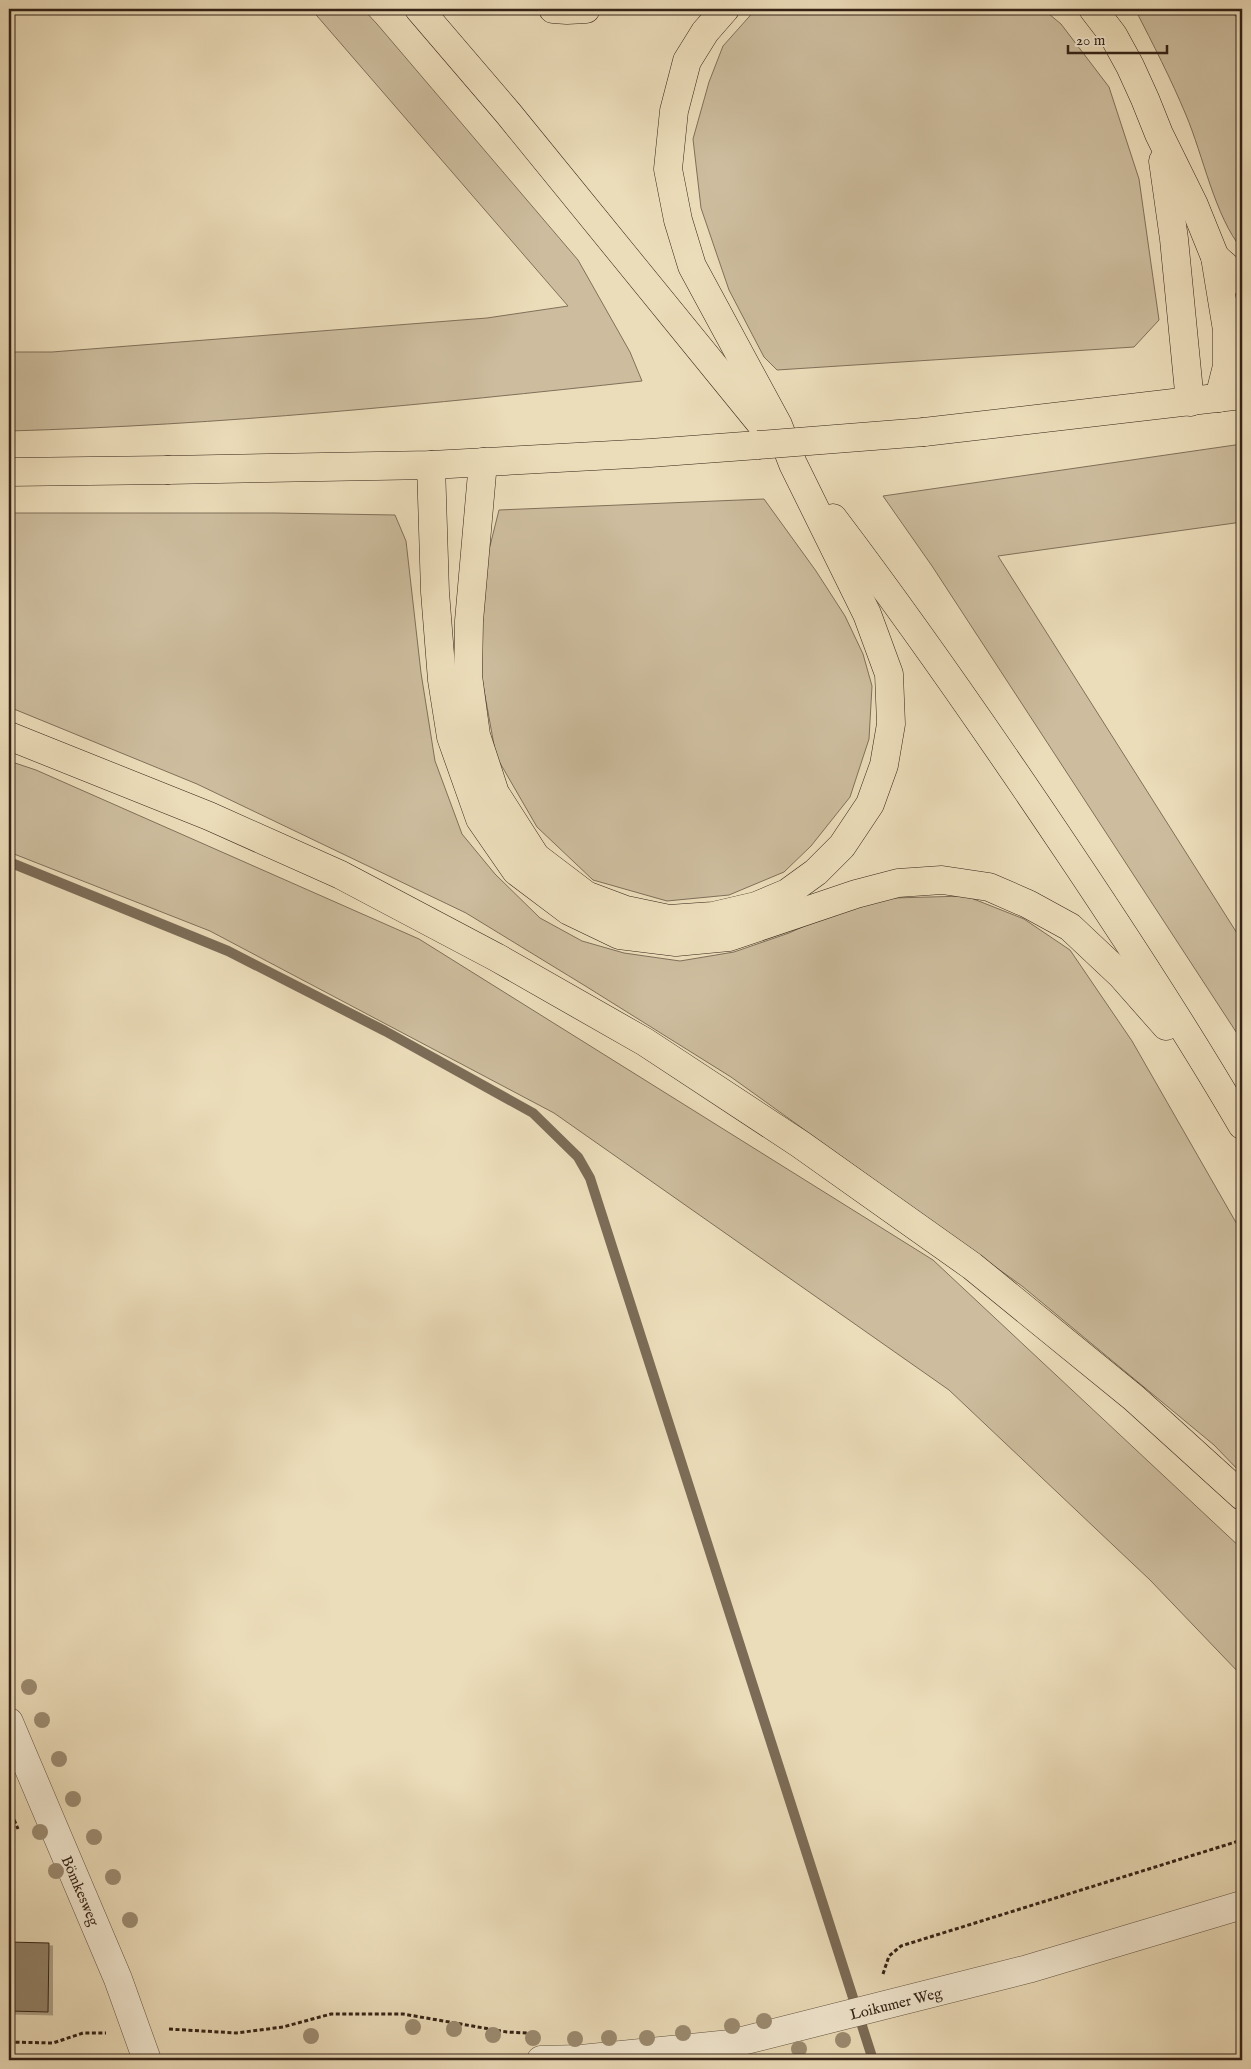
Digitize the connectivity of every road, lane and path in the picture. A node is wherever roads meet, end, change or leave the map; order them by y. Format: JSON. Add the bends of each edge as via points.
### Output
{"nodes":[{"id":1,"x":419,"y":9,"type":"edge"},
{"id":2,"x":553,"y":9,"type":"edge"},
{"id":3,"x":586,"y":9,"type":"edge"},
{"id":4,"x":725,"y":9,"type":"edge"},
{"id":5,"x":1093,"y":9,"type":"edge"},
{"id":6,"x":1159,"y":134,"type":"junction"},
{"id":7,"x":1215,"y":257,"type":"junction"},
{"id":8,"x":1242,"y":282,"type":"edge"},
{"id":9,"x":1231,"y":397,"type":"edge"},
{"id":10,"x":1190,"y":402,"type":"junction"},
{"id":11,"x":483,"y":462,"type":"junction"},
{"id":12,"x":793,"y":464,"type":"junction"},
{"id":13,"x":431,"y":465,"type":"junction"},
{"id":14,"x":9,"y":472,"type":"edge"},
{"id":15,"x":9,"y":736,"type":"edge"},
{"id":16,"x":1224,"y":1094,"type":"junction"},
{"id":17,"x":1242,"y":1125,"type":"edge"},
{"id":18,"x":1242,"y":1496,"type":"edge"},
{"id":19,"x":9,"y":1722,"type":"edge"},
{"id":20,"x":1242,"y":1840,"type":"edge"},
{"id":21,"x":1242,"y":1905,"type":"edge"},
{"id":22,"x":881,"y":1978,"type":"dead end"},
{"id":23,"x":137,"y":2031,"type":"junction"},
{"id":24,"x":534,"y":2033,"type":"dead end"},
{"id":25,"x":9,"y":2042,"type":"edge"},
{"id":26,"x":695,"y":2054,"type":"edge"},
{"id":27,"x":147,"y":2060,"type":"edge"},
{"id":28,"x":541,"y":2060,"type":"edge"}],
"edges":[{"from":1,"to":12,"type":"main road","via":[[508,113]]},
{"from":2,"to":3,"type":"main road"},
{"from":4,"to":12,"type":"main road","via":[[705,32],[688,61],[674,111],[668,169],[678,220],[692,266],[778,425]]},
{"from":5,"to":6,"type":"main road","via":[[1113,35],[1130,66]]},
{"from":6,"to":7,"type":"main road"},
{"from":6,"to":10,"type":"main road","via":[[1174,239]]},
{"from":7,"to":8,"type":"main road"},
{"from":7,"to":9,"type":"main road","via":[[1227,330]]},
{"from":9,"to":10,"type":"main road"},
{"from":10,"to":11,"type":"main road","bridge":true,"via":[[924,432],[650,454]]},
{"from":11,"to":12,"type":"main road","via":[[469,621],[468,676],[476,735],[495,793],[536,857],[586,895],[626,910],[669,919],[713,916],[756,906],[787,893],[816,872],[842,846],[870,804],[884,765],[891,724],[889,674],[867,614]]},
{"from":11,"to":13,"type":"main road"},
{"from":12,"to":16,"type":"main road","via":[[943,667],[1017,775],[1124,934]]},
{"from":13,"to":14,"type":"main road"},
{"from":13,"to":16,"type":"main road","via":[[435,592],[442,680],[451,737],[480,818],[516,871],[569,911],[619,935],[676,942],[729,937],[898,883],[942,880],[989,887],[1070,927],[1121,975]]},
{"from":15,"to":18,"type":"main road","via":[[209,816],[341,875],[496,957],[646,1042],[800,1144],[972,1266],[1134,1398]]},
{"from":16,"to":17,"type":"main road"},
{"from":19,"to":23,"type":"street","name":"Bömkesweg"},
{"from":20,"to":22,"type":"path","via":[[901,1946],[889,1956]]},
{"from":21,"to":26,"type":"street","name":"Loikumer Weg","via":[[1028,1969]]},
{"from":23,"to":24,"type":"path","via":[[160,2028],[236,2033],[283,2027],[331,2014],[403,2014],[507,2032]]},
{"from":23,"to":25,"type":"path","via":[[83,2033],[53,2043]]},
{"from":23,"to":27,"type":"street","name":"Bömkesweg"},
{"from":26,"to":28,"type":"street","name":"Loikumer Weg"}]}
